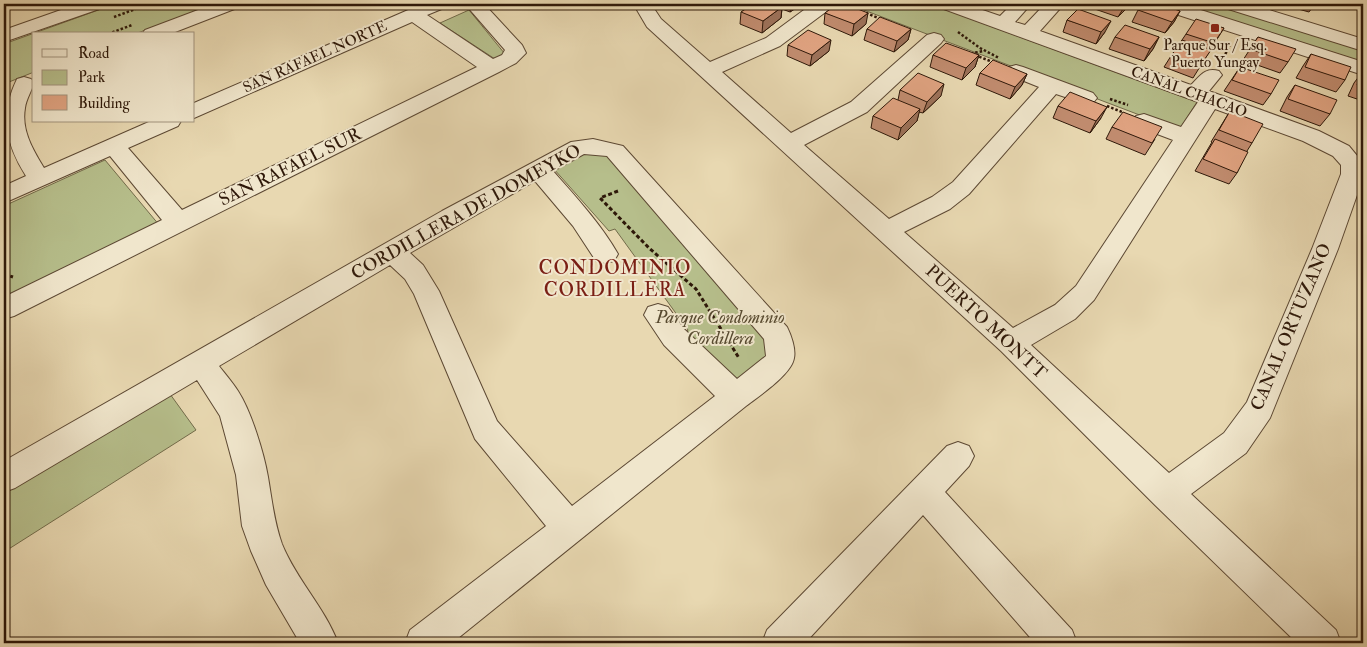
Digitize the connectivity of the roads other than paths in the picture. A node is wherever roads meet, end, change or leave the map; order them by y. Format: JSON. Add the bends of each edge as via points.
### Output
{"nodes":[{"id":1,"x":95,"y":4,"type":"edge"},
{"id":2,"x":230,"y":4,"type":"edge"},
{"id":3,"x":437,"y":4,"type":"edge"},
{"id":4,"x":474,"y":4,"type":"edge"},
{"id":5,"x":824,"y":4,"type":"edge"},
{"id":6,"x":948,"y":4,"type":"edge"},
{"id":7,"x":1022,"y":4,"type":"edge"},
{"id":8,"x":1055,"y":4,"type":"edge"},
{"id":9,"x":1164,"y":4,"type":"edge"},
{"id":10,"x":647,"y":5,"type":"edge"},
{"id":11,"x":1240,"y":5,"type":"edge"},
{"id":12,"x":413,"y":14,"type":"junction"},
{"id":13,"x":1003,"y":24,"type":"junction"},
{"id":14,"x":902,"y":27,"type":"edge"},
{"id":15,"x":157,"y":32,"type":"edge"},
{"id":16,"x":1028,"y":33,"type":"junction"},
{"id":17,"x":4,"y":36,"type":"edge"},
{"id":18,"x":934,"y":39,"type":"junction"},
{"id":19,"x":1363,"y":45,"type":"edge"},
{"id":20,"x":969,"y":53,"type":"edge"},
{"id":21,"x":492,"y":68,"type":"junction"},
{"id":22,"x":1363,"y":68,"type":"edge"},
{"id":23,"x":708,"y":71,"type":"junction"},
{"id":24,"x":1016,"y":71,"type":"edge"},
{"id":25,"x":1212,"y":75,"type":"road end"},
{"id":26,"x":29,"y":82,"type":"edge"},
{"id":27,"x":1052,"y":85,"type":"junction"},
{"id":28,"x":4,"y":91,"type":"edge"},
{"id":29,"x":1203,"y":97,"type":"junction"},
{"id":30,"x":1086,"y":98,"type":"edge"},
{"id":31,"x":195,"y":111,"type":"edge"},
{"id":32,"x":1144,"y":121,"type":"edge"},
{"id":33,"x":168,"y":122,"type":"edge"},
{"id":34,"x":1186,"y":137,"type":"junction"},
{"id":35,"x":10,"y":140,"type":"edge"},
{"id":36,"x":790,"y":144,"type":"junction"},
{"id":37,"x":114,"y":146,"type":"junction"},
{"id":38,"x":1347,"y":156,"type":"joint"},
{"id":39,"x":538,"y":169,"type":"junction"},
{"id":40,"x":39,"y":179,"type":"junction"},
{"id":41,"x":4,"y":195,"type":"edge"},
{"id":42,"x":178,"y":222,"type":"junction"},
{"id":43,"x":886,"y":230,"type":"junction"},
{"id":44,"x":392,"y":252,"type":"junction"},
{"id":45,"x":605,"y":254,"type":"dead end"},
{"id":46,"x":4,"y":310,"type":"edge"},
{"id":47,"x":658,"y":315,"type":"dead end"},
{"id":48,"x":1011,"y":343,"type":"junction"},
{"id":49,"x":200,"y":362,"type":"junction"},
{"id":50,"x":736,"y":397,"type":"junction"},
{"id":51,"x":958,"y":456,"type":"dead end"},
{"id":52,"x":4,"y":478,"type":"edge"},
{"id":53,"x":924,"y":492,"type":"junction"},
{"id":54,"x":1166,"y":494,"type":"junction"},
{"id":55,"x":570,"y":529,"type":"junction"},
{"id":56,"x":787,"y":641,"type":"edge"},
{"id":57,"x":320,"y":643,"type":"edge"},
{"id":58,"x":422,"y":643,"type":"edge"},
{"id":59,"x":1059,"y":643,"type":"edge"},
{"id":60,"x":1323,"y":643,"type":"edge"}],
"edges":[{"from":1,"to":17,"type":"street"},
{"from":2,"to":15,"type":"street"},
{"from":3,"to":12,"type":"street","name":"SAN RAFAEL NORTE"},
{"from":4,"to":21,"type":"street","name":"SAN RAFAEL SUR","via":[[516,53]]},
{"from":5,"to":23,"type":"street","via":[[773,42]]},
{"from":6,"to":13,"type":"street","name":"CANAL CHACAO"},
{"from":7,"to":13,"type":"street"},
{"from":8,"to":16,"type":"street"},
{"from":9,"to":22,"type":"street"},
{"from":10,"to":23,"type":"street","name":"PUERTO MONTT","via":[[648,14],[654,22]]},
{"from":11,"to":19,"type":"street"},
{"from":12,"to":21,"type":"street"},
{"from":12,"to":31,"type":"street","name":"SAN RAFAEL NORTE"},
{"from":13,"to":16,"type":"street","name":"CANAL CHACAO"},
{"from":14,"to":18,"type":"street"},
{"from":16,"to":29,"type":"street","name":"CANAL CHACAO"},
{"from":18,"to":20,"type":"street"},
{"from":18,"to":36,"type":"street","via":[[859,107]]},
{"from":21,"to":42,"type":"street","name":"SAN RAFAEL SUR"},
{"from":23,"to":36,"type":"street","name":"PUERTO MONTT"},
{"from":24,"to":27,"type":"street"},
{"from":25,"to":29,"type":"street"},
{"from":26,"to":28,"type":"street"},
{"from":26,"to":35,"type":"street","via":[[16,98]]},
{"from":27,"to":30,"type":"street"},
{"from":27,"to":43,"type":"street","via":[[961,188],[941,203]]},
{"from":29,"to":34,"type":"street"},
{"from":29,"to":38,"type":"street","name":"CANAL CHACAO","via":[[1324,141]]},
{"from":32,"to":34,"type":"street"},
{"from":33,"to":37,"type":"street"},
{"from":34,"to":48,"type":"street","via":[[1085,293],[1065,312]]},
{"from":35,"to":40,"type":"street"},
{"from":36,"to":43,"type":"street","name":"PUERTO MONTT"},
{"from":37,"to":40,"type":"street"},
{"from":37,"to":42,"type":"street"},
{"from":38,"to":54,"type":"street","name":"CANAL ORTUZANO","via":[[1352,162],[1352,174],[1259,409],[1235,443]]},
{"from":39,"to":44,"type":"street","name":"CORDILLERA DE DOMEYKO"},
{"from":39,"to":45,"type":"street","via":[[582,220]]},
{"from":39,"to":50,"type":"street","name":"CORDILLERA DE DOMEYKO","via":[[579,148],[594,145],[615,151],[777,335],[780,358]]},
{"from":40,"to":41,"type":"street"},
{"from":42,"to":46,"type":"street","name":"SAN RAFAEL SUR"},
{"from":43,"to":48,"type":"street","name":"PUERTO MONTT"},
{"from":44,"to":49,"type":"street","name":"CORDILLERA DE DOMEYKO"},
{"from":44,"to":55,"type":"street","via":[[414,272],[426,291],[486,430]]},
{"from":47,"to":50,"type":"street","via":[[674,337]]},
{"from":48,"to":54,"type":"street","name":"PUERTO MONTT"},
{"from":49,"to":52,"type":"street","name":"CORDILLERA DE DOMEYKO"},
{"from":49,"to":57,"type":"street","via":[[235,416],[252,475],[259,526],[268,551]]},
{"from":50,"to":55,"type":"street","name":"CORDILLERA DE DOMEYKO"},
{"from":51,"to":53,"type":"street"},
{"from":53,"to":56,"type":"street"},
{"from":53,"to":59,"type":"street"},
{"from":54,"to":60,"type":"street","name":"PUERTO MONTT"},
{"from":55,"to":58,"type":"street","name":"CORDILLERA DE DOMEYKO"}]}
